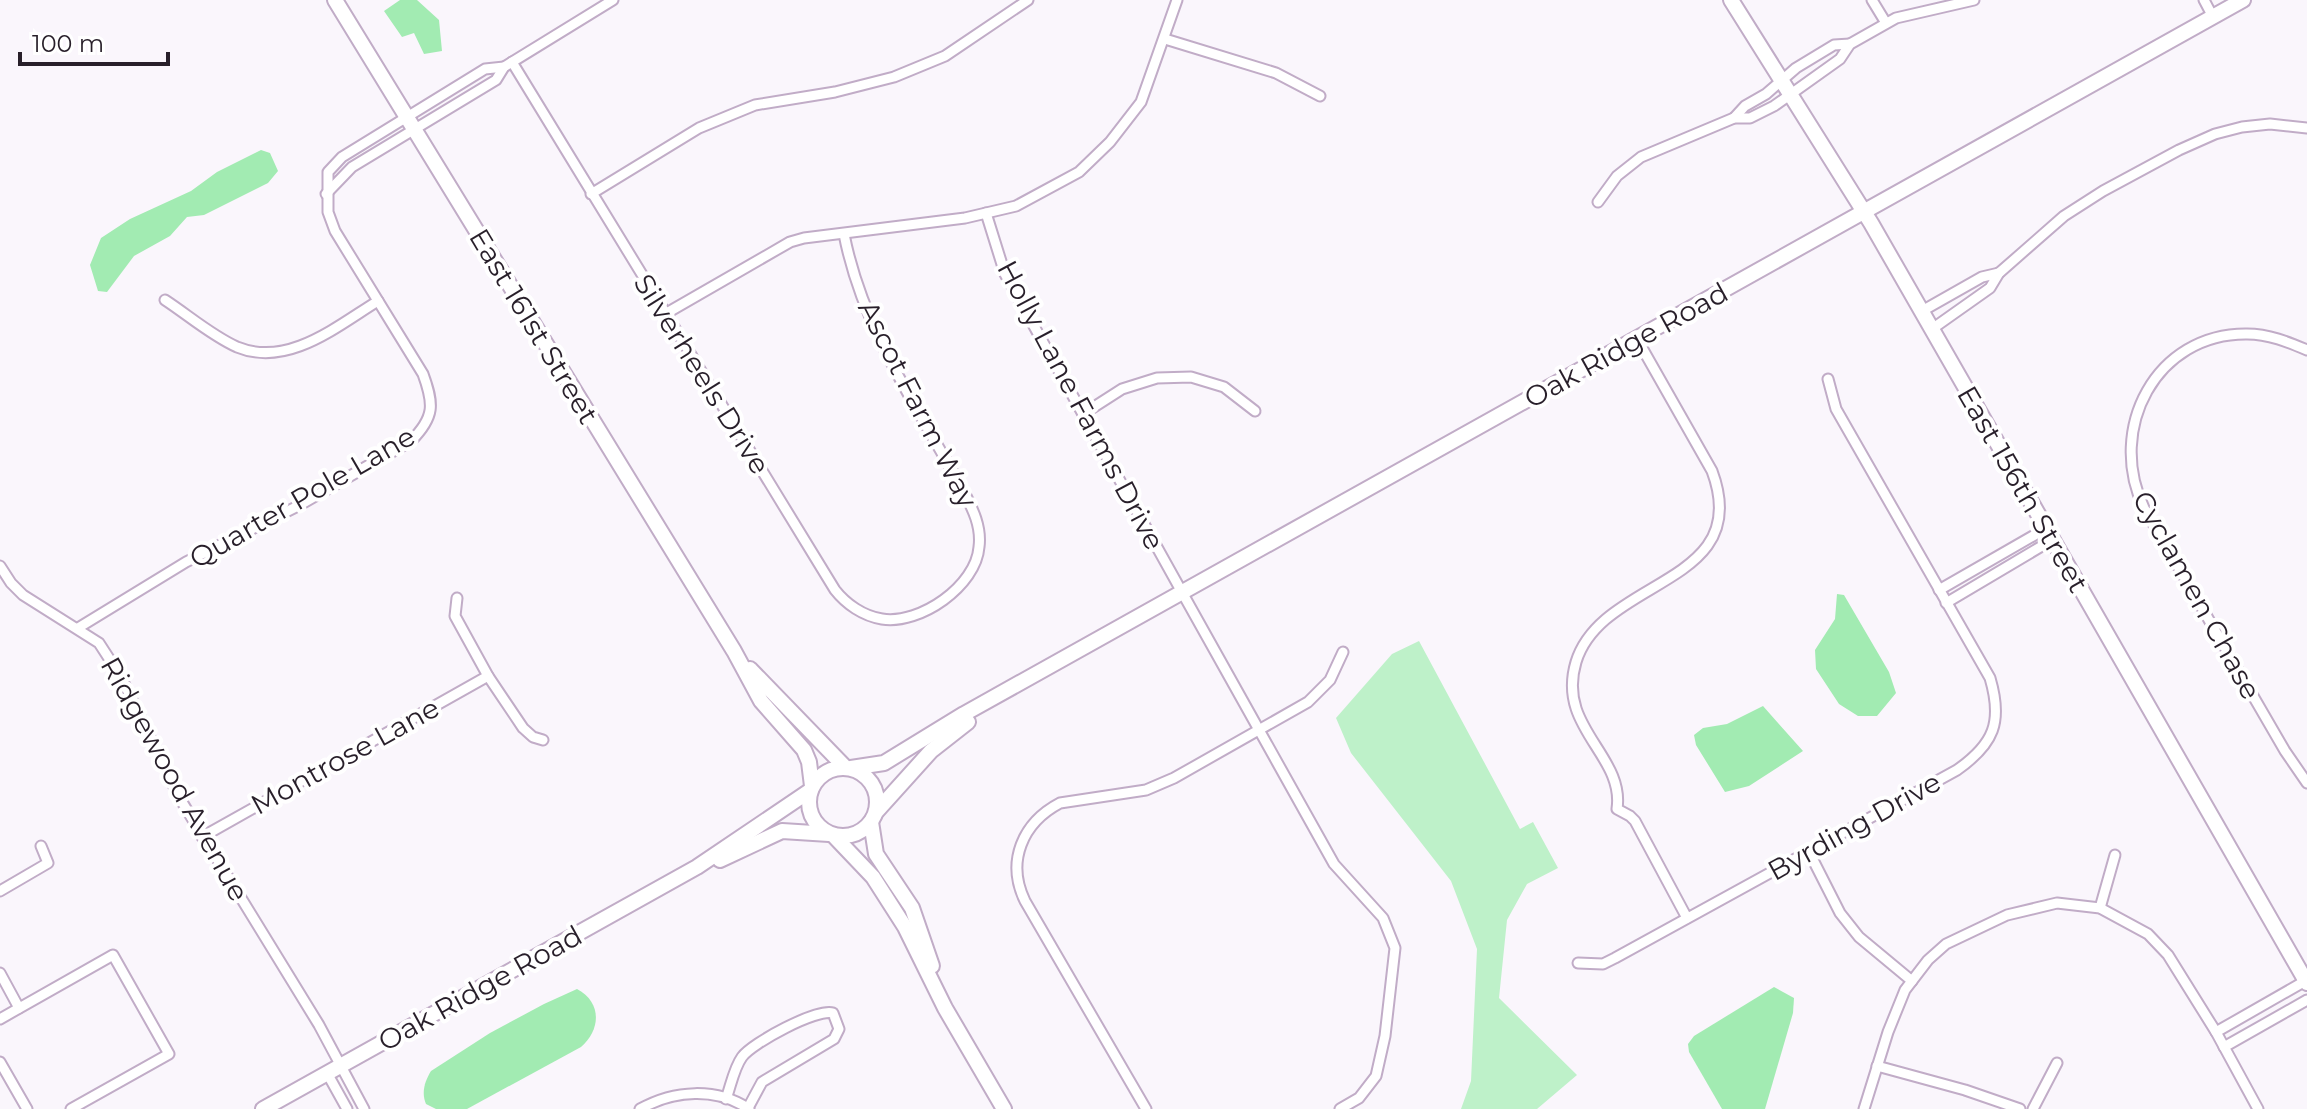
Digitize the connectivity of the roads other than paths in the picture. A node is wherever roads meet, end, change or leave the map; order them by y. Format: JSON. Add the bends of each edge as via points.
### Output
{"nodes":[{"id":1,"x":335,"y":0,"type":"edge"},
{"id":2,"x":613,"y":0,"type":"edge"},
{"id":3,"x":1028,"y":0,"type":"edge"},
{"id":4,"x":1177,"y":0,"type":"edge"},
{"id":5,"x":1731,"y":0,"type":"edge"},
{"id":6,"x":1872,"y":0,"type":"edge"},
{"id":7,"x":1974,"y":0,"type":"edge"},
{"id":8,"x":2204,"y":0,"type":"edge"},
{"id":9,"x":2243,"y":0,"type":"edge"},
{"id":10,"x":2219,"y":9,"type":"edge"},
{"id":11,"x":1886,"y":23,"type":"junction"},
{"id":12,"x":1165,"y":39,"type":"junction"},
{"id":13,"x":1850,"y":44,"type":"junction"},
{"id":14,"x":508,"y":64,"type":"junction"},
{"id":15,"x":1782,"y":81,"type":"junction"},
{"id":16,"x":1791,"y":95,"type":"junction"},
{"id":17,"x":1320,"y":96,"type":"dead end"},
{"id":18,"x":406,"y":116,"type":"junction"},
{"id":19,"x":1734,"y":118,"type":"junction"},
{"id":20,"x":2307,"y":128,"type":"edge"},
{"id":21,"x":415,"y":131,"type":"junction"},
{"id":22,"x":326,"y":194,"type":"junction"},
{"id":23,"x":591,"y":194,"type":"junction"},
{"id":24,"x":1598,"y":202,"type":"dead end"},
{"id":25,"x":1864,"y":212,"type":"junction"},
{"id":26,"x":986,"y":213,"type":"junction"},
{"id":27,"x":844,"y":234,"type":"junction"},
{"id":28,"x":1999,"y":273,"type":"junction"},
{"id":29,"x":165,"y":300,"type":"dead end"},
{"id":30,"x":378,"y":301,"type":"junction"},
{"id":31,"x":1922,"y":311,"type":"junction"},
{"id":32,"x":665,"y":314,"type":"junction"},
{"id":33,"x":1932,"y":329,"type":"junction"},
{"id":34,"x":1637,"y":339,"type":"junction"},
{"id":35,"x":2307,"y":350,"type":"edge"},
{"id":36,"x":1828,"y":379,"type":"dead end"},
{"id":37,"x":1255,"y":411,"type":"dead end"},
{"id":38,"x":1083,"y":414,"type":"junction"},
{"id":39,"x":2049,"y":534,"type":"junction"},
{"id":40,"x":0,"y":566,"type":"edge"},
{"id":41,"x":1939,"y":590,"type":"junction"},
{"id":42,"x":1183,"y":594,"type":"junction"},
{"id":43,"x":457,"y":598,"type":"dead end"},
{"id":44,"x":1946,"y":603,"type":"junction"},
{"id":45,"x":934,"y":605,"type":"joint"},
{"id":46,"x":78,"y":628,"type":"junction"},
{"id":47,"x":734,"y":651,"type":"junction"},
{"id":48,"x":1343,"y":652,"type":"dead end"},
{"id":49,"x":488,"y":676,"type":"junction"},
{"id":50,"x":1010,"y":691,"type":"junction"},
{"id":51,"x":1260,"y":729,"type":"junction"},
{"id":52,"x":543,"y":740,"type":"dead end"},
{"id":53,"x":848,"y":768,"type":"junction"},
{"id":54,"x":2307,"y":783,"type":"edge"},
{"id":55,"x":811,"y":788,"type":"junction"},
{"id":56,"x":873,"y":817,"type":"junction"},
{"id":57,"x":832,"y":834,"type":"junction"},
{"id":58,"x":202,"y":837,"type":"junction"},
{"id":59,"x":41,"y":846,"type":"dead end"},
{"id":60,"x":1808,"y":850,"type":"junction"},
{"id":61,"x":2115,"y":855,"type":"dead end"},
{"id":62,"x":697,"y":867,"type":"junction"},
{"id":63,"x":0,"y":891,"type":"edge"},
{"id":64,"x":2100,"y":908,"type":"junction"},
{"id":65,"x":1687,"y":918,"type":"junction"},
{"id":66,"x":1578,"y":963,"type":"dead end"},
{"id":67,"x":0,"y":973,"type":"edge"},
{"id":68,"x":1912,"y":981,"type":"junction"},
{"id":69,"x":2307,"y":981,"type":"edge"},
{"id":70,"x":2307,"y":1000,"type":"edge"},
{"id":71,"x":19,"y":1008,"type":"junction"},
{"id":72,"x":945,"y":1008,"type":"junction"},
{"id":73,"x":0,"y":1019,"type":"edge"},
{"id":74,"x":2216,"y":1032,"type":"junction"},
{"id":75,"x":2224,"y":1047,"type":"junction"},
{"id":76,"x":0,"y":1062,"type":"edge"},
{"id":77,"x":2057,"y":1063,"type":"dead end"},
{"id":78,"x":1877,"y":1066,"type":"junction"},
{"id":79,"x":334,"y":1069,"type":"junction"},
{"id":80,"x":726,"y":1099,"type":"junction"},
{"id":81,"x":27,"y":1109,"type":"edge"},
{"id":82,"x":71,"y":1109,"type":"edge"},
{"id":83,"x":263,"y":1109,"type":"edge"},
{"id":84,"x":347,"y":1109,"type":"edge"},
{"id":85,"x":364,"y":1109,"type":"edge"},
{"id":86,"x":640,"y":1109,"type":"edge"},
{"id":87,"x":748,"y":1109,"type":"edge"},
{"id":88,"x":1004,"y":1109,"type":"edge"},
{"id":89,"x":1146,"y":1109,"type":"edge"},
{"id":90,"x":1340,"y":1109,"type":"edge"},
{"id":91,"x":1864,"y":1109,"type":"edge"},
{"id":92,"x":2020,"y":1109,"type":"edge"},
{"id":93,"x":2033,"y":1109,"type":"edge"},
{"id":94,"x":2258,"y":1109,"type":"edge"}],
"edges":[{"from":1,"to":18,"type":"street","name":"East 161st Street"},
{"from":2,"to":14,"type":"street"},
{"from":3,"to":23,"type":"street","via":[[945,56],[879,81],[755,105],[699,128]]},
{"from":4,"to":12,"type":"street"},
{"from":5,"to":15,"type":"street","name":"East 156th Street"},
{"from":6,"to":11,"type":"street"},
{"from":7,"to":11,"type":"street"},
{"from":8,"to":10,"type":"street"},
{"from":9,"to":10,"type":"street","name":"Oak Ridge Road"},
{"from":10,"to":25,"type":"street","name":"Oak Ridge Road"},
{"from":11,"to":13,"type":"street"},
{"from":12,"to":17,"type":"street","via":[[1276,73]]},
{"from":12,"to":26,"type":"street","via":[[1141,102],[1110,142],[1079,172],[1044,193]]},
{"from":13,"to":15,"type":"street","via":[[1834,45]]},
{"from":13,"to":16,"type":"street","via":[[1840,59]]},
{"from":14,"to":18,"type":"street","via":[[485,69]]},
{"from":14,"to":21,"type":"street","via":[[496,80]]},
{"from":14,"to":23,"type":"street","name":"Silverheels Drive"},
{"from":15,"to":16,"type":"street","name":"East 156th Street"},
{"from":15,"to":19,"type":"street"},
{"from":16,"to":19,"type":"street","via":[[1750,118]]},
{"from":16,"to":25,"type":"street","name":"East 156th Street"},
{"from":18,"to":21,"type":"street","name":"East 161st Street"},
{"from":18,"to":22,"type":"street","via":[[342,157],[328,172]]},
{"from":19,"to":24,"type":"street","via":[[1641,157],[1617,176]]},
{"from":20,"to":28,"type":"street","via":[[2242,127],[2189,145],[2083,202]]},
{"from":21,"to":22,"type":"street","via":[[352,167]]},
{"from":21,"to":47,"type":"street","name":"East 161st Street"},
{"from":22,"to":30,"type":"street","name":"Quarter Pole Lane","via":[[335,231]]},
{"from":23,"to":32,"type":"street","name":"Silverheels Drive"},
{"from":25,"to":31,"type":"street","name":"East 156th Street"},
{"from":25,"to":34,"type":"street","name":"Oak Ridge Road"},
{"from":26,"to":27,"type":"street"},
{"from":26,"to":38,"type":"street","name":"Holly Lane Farms Drive","via":[[1005,274]]},
{"from":27,"to":32,"type":"street","via":[[790,242]]},
{"from":27,"to":45,"type":"street","name":"Ascot Farm Way","via":[[880,342],[962,488],[979,532],[970,575]]},
{"from":28,"to":31,"type":"street"},
{"from":28,"to":33,"type":"street","via":[[1990,288]]},
{"from":29,"to":30,"type":"street","via":[[237,347],[259,352],[304,345]]},
{"from":30,"to":46,"type":"street","name":"Quarter Pole Lane","via":[[423,374],[432,399],[426,426],[411,441],[186,562]]},
{"from":31,"to":33,"type":"street","name":"East 156th Street"},
{"from":32,"to":45,"type":"street","name":"Silverheels Drive","via":[[845,602],[882,619]]},
{"from":33,"to":39,"type":"street","name":"East 156th Street"},
{"from":34,"to":42,"type":"street","name":"Oak Ridge Road"},
{"from":34,"to":65,"type":"street","via":[[1712,471],[1718,514],[1699,558],[1592,630],[1579,655],[1574,702],[1619,790],[1617,809],[1635,821]]},
{"from":35,"to":54,"type":"street","name":"Cyclamen Chase","via":[[2247,334],[2217,338],[2187,351],[2151,384],[2130,439],[2133,481],[2154,526]]},
{"from":36,"to":41,"type":"street","name":"Byrding Drive","via":[[1836,409]]},
{"from":37,"to":38,"type":"street","via":[[1224,387],[1191,377],[1157,378],[1122,389]]},
{"from":38,"to":42,"type":"street","name":"Holly Lane Farms Drive"},
{"from":39,"to":41,"type":"street"},
{"from":39,"to":44,"type":"street"},
{"from":39,"to":69,"type":"street","name":"East 156th Street"},
{"from":40,"to":46,"type":"street","name":"Ridgewood Avenue","via":[[23,595]]},
{"from":41,"to":44,"type":"street","name":"Byrding Drive"},
{"from":42,"to":50,"type":"street","name":"Oak Ridge Road"},
{"from":42,"to":51,"type":"street","name":"Holly Lane Farms Drive"},
{"from":43,"to":49,"type":"street","via":[[455,616]]},
{"from":44,"to":60,"type":"street","name":"Byrding Drive","via":[[1990,678],[1996,698],[1989,739],[1957,770]]},
{"from":46,"to":58,"type":"street","name":"Ridgewood Avenue","via":[[99,643],[112,663]]},
{"from":47,"to":53,"type":"street","name":"East 161st Street"},
{"from":47,"to":55,"type":"street","name":"East 161st Street","via":[[761,701],[804,750]]},
{"from":48,"to":51,"type":"street","via":[[1330,680],[1308,702]]},
{"from":49,"to":52,"type":"street","via":[[523,728]]},
{"from":49,"to":58,"type":"street","name":"Montrose Lane"},
{"from":50,"to":53,"type":"street","name":"Oak Ridge Road","via":[[884,763]]},
{"from":50,"to":56,"type":"street","name":"Oak Ridge Road","via":[[931,751]]},
{"from":51,"to":89,"type":"street","via":[[1146,790],[1060,803],[1037,820],[1019,847],[1016,868],[1025,901]]},
{"from":51,"to":90,"type":"street","name":"Holly Lane Farms Drive","via":[[1334,864],[1383,918],[1395,948],[1376,1076],[1359,1098]]},
{"from":53,"to":55,"type":"street","via":[[828,770]]},
{"from":53,"to":56,"type":"street","via":[[875,790]]},
{"from":55,"to":57,"type":"street","via":[[813,820]]},
{"from":55,"to":62,"type":"street","name":"Oak Ridge Road"},
{"from":56,"to":57,"type":"street","via":[[853,835]]},
{"from":56,"to":72,"type":"street","via":[[876,854],[912,908]]},
{"from":57,"to":62,"type":"street","name":"Oak Ridge Road","via":[[782,831]]},
{"from":57,"to":72,"type":"street","via":[[873,877]]},
{"from":58,"to":79,"type":"street","name":"Ridgewood Avenue","via":[[300,993]]},
{"from":59,"to":63,"type":"street","via":[[48,863]]},
{"from":60,"to":65,"type":"street","name":"Byrding Drive"},
{"from":60,"to":68,"type":"street","via":[[1840,913],[1859,937]]},
{"from":61,"to":64,"type":"street"},
{"from":62,"to":79,"type":"street","name":"Oak Ridge Road"},
{"from":64,"to":68,"type":"street","via":[[2057,903],[2007,915],[1946,944]]},
{"from":64,"to":74,"type":"street","via":[[2148,934],[2168,955]]},
{"from":65,"to":66,"type":"street","name":"Byrding Drive","via":[[1603,964]]},
{"from":67,"to":71,"type":"street"},
{"from":68,"to":78,"type":"street"},
{"from":69,"to":74,"type":"street"},
{"from":70,"to":75,"type":"street"},
{"from":71,"to":73,"type":"street"},
{"from":71,"to":82,"type":"street","via":[[113,955],[169,1054]]},
{"from":72,"to":88,"type":"street"},
{"from":74,"to":75,"type":"street"},
{"from":75,"to":94,"type":"street"},
{"from":76,"to":81,"type":"street"},
{"from":77,"to":93,"type":"street"},
{"from":78,"to":91,"type":"street"},
{"from":78,"to":92,"type":"street"},
{"from":79,"to":83,"type":"street","name":"Oak Ridge Road"},
{"from":79,"to":84,"type":"street"},
{"from":79,"to":85,"type":"street"},
{"from":80,"to":86,"type":"street","via":[[689,1093]]},
{"from":80,"to":87,"type":"street"},
{"from":80,"to":87,"type":"street","via":[[745,1053],[804,1018],[833,1013],[839,1029],[834,1039],[762,1082]]}]}
